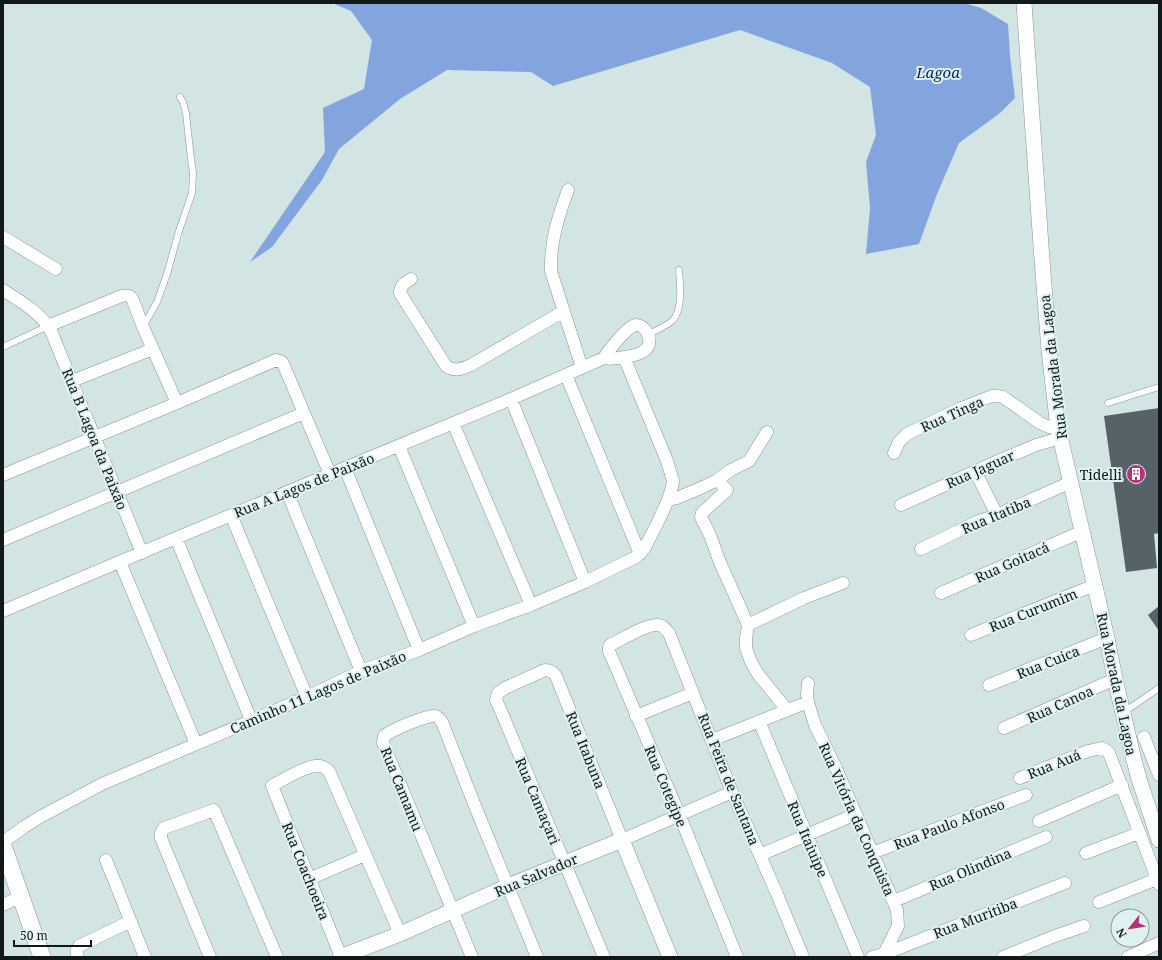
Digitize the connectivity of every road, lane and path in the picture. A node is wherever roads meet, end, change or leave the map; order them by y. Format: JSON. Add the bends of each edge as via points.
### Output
{"nodes":[{"id":1,"x":1024,"y":3,"type":"edge"},
{"id":2,"x":180,"y":97,"type":"dead end"},
{"id":3,"x":568,"y":190,"type":"dead end"},
{"id":4,"x":3,"y":237,"type":"edge"},
{"id":5,"x":56,"y":269,"type":"dead end"},
{"id":6,"x":680,"y":270,"type":"dead end"},
{"id":7,"x":411,"y":279,"type":"dead end"},
{"id":8,"x":3,"y":290,"type":"edge"},
{"id":9,"x":564,"y":311,"type":"junction"},
{"id":10,"x":48,"y":326,"type":"junction"},
{"id":11,"x":143,"y":327,"type":"junction"},
{"id":12,"x":648,"y":335,"type":"junction"},
{"id":13,"x":3,"y":347,"type":"edge"},
{"id":14,"x":153,"y":349,"type":"junction"},
{"id":15,"x":624,"y":357,"type":"junction"},
{"id":16,"x":604,"y":358,"type":"junction"},
{"id":17,"x":582,"y":368,"type":"junction"},
{"id":18,"x":566,"y":375,"type":"junction"},
{"id":19,"x":72,"y":381,"type":"junction"},
{"id":20,"x":1159,"y":387,"type":"edge"},
{"id":21,"x":511,"y":399,"type":"junction"},
{"id":22,"x":177,"y":403,"type":"junction"},
{"id":23,"x":1108,"y":403,"type":"dead end"},
{"id":24,"x":304,"y":413,"type":"junction"},
{"id":25,"x":454,"y":423,"type":"junction"},
{"id":26,"x":767,"y":432,"type":"dead end"},
{"id":27,"x":1059,"y":433,"type":"junction"},
{"id":28,"x":94,"y":437,"type":"junction"},
{"id":29,"x":399,"y":446,"type":"junction"},
{"id":30,"x":894,"y":453,"type":"dead end"},
{"id":31,"x":345,"y":468,"type":"junction"},
{"id":32,"x":975,"y":471,"type":"junction"},
{"id":33,"x":330,"y":474,"type":"junction"},
{"id":34,"x":3,"y":475,"type":"edge"},
{"id":35,"x":717,"y":480,"type":"junction"},
{"id":36,"x":1071,"y":482,"type":"junction"},
{"id":37,"x":117,"y":492,"type":"junction"},
{"id":38,"x":287,"y":492,"type":"junction"},
{"id":39,"x":668,"y":500,"type":"junction"},
{"id":40,"x":901,"y":505,"type":"dead end"},
{"id":41,"x":997,"y":514,"type":"junction"},
{"id":42,"x":232,"y":515,"type":"junction"},
{"id":43,"x":1083,"y":531,"type":"junction"},
{"id":44,"x":176,"y":538,"type":"junction"},
{"id":45,"x":3,"y":540,"type":"edge"},
{"id":46,"x":921,"y":549,"type":"dead end"},
{"id":47,"x":142,"y":553,"type":"junction"},
{"id":48,"x":640,"y":554,"type":"junction"},
{"id":49,"x":120,"y":562,"type":"junction"},
{"id":50,"x":585,"y":582,"type":"junction"},
{"id":51,"x":843,"y":583,"type":"dead end"},
{"id":52,"x":1095,"y":584,"type":"junction"},
{"id":53,"x":941,"y":593,"type":"dead end"},
{"id":54,"x":531,"y":605,"type":"junction"},
{"id":55,"x":3,"y":611,"type":"edge"},
{"id":56,"x":748,"y":625,"type":"junction"},
{"id":57,"x":474,"y":626,"type":"junction"},
{"id":58,"x":638,"y":631,"type":"joint"},
{"id":59,"x":971,"y":634,"type":"dead end"},
{"id":60,"x":1107,"y":638,"type":"junction"},
{"id":61,"x":419,"y":650,"type":"junction"},
{"id":62,"x":361,"y":671,"type":"junction"},
{"id":63,"x":541,"y":672,"type":"joint"},
{"id":64,"x":1115,"y":680,"type":"junction"},
{"id":65,"x":808,"y":683,"type":"dead end"},
{"id":66,"x":989,"y":685,"type":"dead end"},
{"id":67,"x":1159,"y":688,"type":"edge"},
{"id":68,"x":693,"y":693,"type":"junction"},
{"id":69,"x":307,"y":697,"type":"junction"},
{"id":70,"x":808,"y":702,"type":"junction"},
{"id":71,"x":787,"y":710,"type":"junction"},
{"id":72,"x":1123,"y":713,"type":"junction"},
{"id":73,"x":636,"y":716,"type":"junction"},
{"id":74,"x":251,"y":720,"type":"junction"},
{"id":75,"x":759,"y":721,"type":"junction"},
{"id":76,"x":1004,"y":728,"type":"dead end"},
{"id":77,"x":1144,"y":737,"type":"dead end"},
{"id":78,"x":712,"y":740,"type":"junction"},
{"id":79,"x":196,"y":744,"type":"junction"},
{"id":80,"x":1088,"y":751,"type":"joint"},
{"id":81,"x":1159,"y":775,"type":"edge"},
{"id":82,"x":1020,"y":778,"type":"dead end"},
{"id":83,"x":1122,"y":785,"type":"junction"},
{"id":84,"x":732,"y":792,"type":"junction"},
{"id":85,"x":1026,"y":795,"type":"dead end"},
{"id":86,"x":678,"y":814,"type":"junction"},
{"id":87,"x":856,"y":814,"type":"junction"},
{"id":88,"x":1039,"y":821,"type":"dead end"},
{"id":89,"x":1140,"y":833,"type":"junction"},
{"id":90,"x":806,"y":835,"type":"junction"},
{"id":91,"x":1046,"y":837,"type":"dead end"},
{"id":92,"x":622,"y":840,"type":"junction"},
{"id":93,"x":1159,"y":840,"type":"edge"},
{"id":94,"x":3,"y":842,"type":"edge"},
{"id":95,"x":3,"y":846,"type":"edge"},
{"id":96,"x":872,"y":853,"type":"junction"},
{"id":97,"x":1086,"y":853,"type":"dead end"},
{"id":98,"x":365,"y":854,"type":"junction"},
{"id":99,"x":760,"y":856,"type":"junction"},
{"id":100,"x":106,"y":860,"type":"dead end"},
{"id":101,"x":564,"y":863,"type":"junction"},
{"id":102,"x":7,"y":871,"type":"edge"},
{"id":103,"x":309,"y":878,"type":"junction"},
{"id":104,"x":1158,"y":881,"type":"edge"},
{"id":105,"x":1065,"y":882,"type":"dead end"},
{"id":106,"x":508,"y":886,"type":"junction"},
{"id":107,"x":21,"y":896,"type":"junction"},
{"id":108,"x":894,"y":901,"type":"junction"},
{"id":109,"x":1099,"y":902,"type":"dead end"},
{"id":110,"x":3,"y":905,"type":"edge"},
{"id":111,"x":453,"y":910,"type":"junction"},
{"id":112,"x":131,"y":921,"type":"junction"},
{"id":113,"x":1084,"y":926,"type":"dead end"},
{"id":114,"x":400,"y":934,"type":"junction"},
{"id":115,"x":1159,"y":943,"type":"edge"},
{"id":116,"x":885,"y":955,"type":"edge"},
{"id":117,"x":42,"y":957,"type":"edge"},
{"id":118,"x":78,"y":957,"type":"edge"},
{"id":119,"x":145,"y":957,"type":"edge"},
{"id":120,"x":210,"y":957,"type":"edge"},
{"id":121,"x":277,"y":957,"type":"edge"},
{"id":122,"x":340,"y":957,"type":"edge"},
{"id":123,"x":472,"y":957,"type":"edge"},
{"id":124,"x":537,"y":957,"type":"edge"},
{"id":125,"x":604,"y":957,"type":"edge"},
{"id":126,"x":670,"y":957,"type":"edge"},
{"id":127,"x":737,"y":957,"type":"edge"},
{"id":128,"x":803,"y":957,"type":"edge"},
{"id":129,"x":858,"y":957,"type":"edge"},
{"id":130,"x":872,"y":957,"type":"edge"},
{"id":131,"x":1003,"y":957,"type":"edge"},
{"id":132,"x":1128,"y":957,"type":"edge"}],
"edges":[{"from":1,"to":27,"type":"street","name":"Rua Morada da Lagoa","via":[[1041,253]]},
{"from":2,"to":11,"type":"lane","via":[[186,113],[194,182],[168,274]]},
{"from":3,"to":9,"type":"street","via":[[550,256]]},
{"from":4,"to":5,"type":"street"},
{"from":6,"to":12,"type":"lane","via":[[681,288],[674,318]]},
{"from":7,"to":9,"type":"street","via":[[402,285],[400,293],[451,370],[471,365]]},
{"from":8,"to":10,"type":"street","name":"Rua B Lagoa da Paixão","via":[[31,308]]},
{"from":9,"to":17,"type":"street"},
{"from":10,"to":11,"type":"street","via":[[126,295],[132,298]]},
{"from":10,"to":13,"type":"lane"},
{"from":10,"to":19,"type":"street","name":"Rua B Lagoa da Paixão"},
{"from":11,"to":14,"type":"street"},
{"from":12,"to":15,"type":"street","name":"Rua A Lagos de Paixão","via":[[650,342],[644,351]]},
{"from":12,"to":16,"type":"street","name":"Rua A Lagos de Paixão","via":[[640,326],[633,326]]},
{"from":14,"to":19,"type":"street"},
{"from":14,"to":22,"type":"street"},
{"from":15,"to":16,"type":"street","name":"Rua A Lagos de Paixão"},
{"from":15,"to":39,"type":"street","via":[[670,470],[673,481]]},
{"from":16,"to":17,"type":"street","name":"Rua A Lagos de Paixão"},
{"from":17,"to":18,"type":"street","name":"Rua A Lagos de Paixão"},
{"from":18,"to":21,"type":"street","name":"Rua A Lagos de Paixão"},
{"from":18,"to":48,"type":"street"},
{"from":19,"to":28,"type":"street","name":"Rua B Lagoa da Paixão"},
{"from":20,"to":23,"type":"lane"},
{"from":21,"to":25,"type":"street","name":"Rua A Lagos de Paixão"},
{"from":21,"to":50,"type":"street"},
{"from":22,"to":24,"type":"street","via":[[276,360],[282,362]]},
{"from":22,"to":28,"type":"street"},
{"from":24,"to":33,"type":"street"},
{"from":24,"to":37,"type":"street"},
{"from":25,"to":29,"type":"street","name":"Rua A Lagos de Paixão"},
{"from":25,"to":54,"type":"street"},
{"from":26,"to":35,"type":"street","via":[[751,459]]},
{"from":27,"to":30,"type":"street","name":"Rua Tinga","via":[[1003,397],[992,396],[907,434],[898,442]]},
{"from":27,"to":32,"type":"street","name":"Rua Jaguar"},
{"from":27,"to":36,"type":"street","name":"Rua Morada da Lagoa"},
{"from":28,"to":34,"type":"street"},
{"from":28,"to":37,"type":"street","name":"Rua B Lagoa da Paixão"},
{"from":29,"to":31,"type":"street","name":"Rua A Lagos de Paixão"},
{"from":29,"to":57,"type":"street"},
{"from":31,"to":33,"type":"street","name":"Rua A Lagos de Paixão"},
{"from":31,"to":61,"type":"street"},
{"from":32,"to":40,"type":"street","name":"Rua Jaguar"},
{"from":32,"to":41,"type":"street"},
{"from":33,"to":38,"type":"street","name":"Rua A Lagos de Paixão"},
{"from":35,"to":39,"type":"street"},
{"from":35,"to":56,"type":"street","via":[[727,490],[702,513],[701,517]]},
{"from":36,"to":41,"type":"street","name":"Rua Itatiba"},
{"from":36,"to":43,"type":"street","name":"Rua Morada da Lagoa"},
{"from":37,"to":45,"type":"street"},
{"from":37,"to":47,"type":"street","name":"Rua B Lagoa da Paixão"},
{"from":38,"to":42,"type":"street","name":"Rua A Lagos de Paixão"},
{"from":38,"to":62,"type":"street"},
{"from":39,"to":48,"type":"street","via":[[649,541]]},
{"from":41,"to":46,"type":"street","name":"Rua Itatiba"},
{"from":42,"to":44,"type":"street","name":"Rua A Lagos de Paixão"},
{"from":42,"to":69,"type":"street"},
{"from":43,"to":52,"type":"street","name":"Rua Morada da Lagoa"},
{"from":43,"to":53,"type":"street","name":"Rua Goitacá"},
{"from":44,"to":47,"type":"street","name":"Rua A Lagos de Paixão"},
{"from":44,"to":74,"type":"street"},
{"from":47,"to":49,"type":"street","name":"Rua A Lagos de Paixão"},
{"from":48,"to":50,"type":"street","name":"Caminho 11 Lagos de Paixão"},
{"from":49,"to":55,"type":"street","name":"Rua A Lagos de Paixão"},
{"from":49,"to":79,"type":"street"},
{"from":50,"to":54,"type":"street","name":"Caminho 11 Lagos de Paixão"},
{"from":51,"to":56,"type":"street","via":[[804,598]]},
{"from":52,"to":59,"type":"street","name":"Rua Curumim"},
{"from":52,"to":60,"type":"street","name":"Rua Morada da Lagoa"},
{"from":54,"to":57,"type":"street","name":"Caminho 11 Lagos de Paixão"},
{"from":56,"to":71,"type":"street","via":[[746,648],[751,662]]},
{"from":57,"to":61,"type":"street","name":"Caminho 11 Lagos de Paixão"},
{"from":58,"to":68,"type":"street","name":"Rua Feira de Santana","via":[[657,625],[666,629]]},
{"from":58,"to":73,"type":"street","name":"Rua Cotegipe","via":[[610,645],[608,649]]},
{"from":60,"to":64,"type":"street","name":"Rua Morada da Lagoa"},
{"from":60,"to":66,"type":"street","name":"Rua Cuica"},
{"from":61,"to":62,"type":"street","name":"Caminho 11 Lagos de Paixão"},
{"from":62,"to":69,"type":"street","name":"Caminho 11 Lagos de Paixão"},
{"from":63,"to":92,"type":"street","name":"Rua Itabuna","via":[[552,671],[558,680]]},
{"from":63,"to":101,"type":"street","name":"Rua Camaçari","via":[[505,688],[498,693],[496,700]]},
{"from":64,"to":72,"type":"street","name":"Rua Morada da Lagoa"},
{"from":64,"to":76,"type":"street","name":"Rua Canoa"},
{"from":65,"to":70,"type":"street","name":"Rua Vitória da Conquista"},
{"from":67,"to":72,"type":"lane"},
{"from":68,"to":73,"type":"street"},
{"from":68,"to":78,"type":"street","name":"Rua Feira de Santana"},
{"from":69,"to":74,"type":"street","name":"Caminho 11 Lagos de Paixão"},
{"from":70,"to":71,"type":"street"},
{"from":70,"to":87,"type":"street","name":"Rua Vitória da Conquista","via":[[815,725]]},
{"from":71,"to":75,"type":"street"},
{"from":72,"to":93,"type":"street","name":"Rua Morada da Lagoa","via":[[1139,779]]},
{"from":73,"to":86,"type":"street","name":"Rua Cotegipe"},
{"from":74,"to":79,"type":"street","name":"Caminho 11 Lagos de Paixão"},
{"from":75,"to":78,"type":"street"},
{"from":75,"to":90,"type":"street","name":"Rua Itaiuipe"},
{"from":77,"to":81,"type":"street"},
{"from":78,"to":84,"type":"street","name":"Rua Feira de Santana"},
{"from":79,"to":94,"type":"street","name":"Caminho 11 Lagos de Paixão","via":[[102,784],[40,817]]},
{"from":80,"to":82,"type":"street","name":"Rua Auá"},
{"from":80,"to":83,"type":"street","name":"Rua Morada da Lagoa","via":[[1102,748],[1108,751]]},
{"from":83,"to":88,"type":"street"},
{"from":83,"to":89,"type":"street","name":"Rua Morada da Lagoa"},
{"from":84,"to":86,"type":"street","name":"Rua Salvador"},
{"from":84,"to":99,"type":"street","name":"Rua Feira de Santana"},
{"from":85,"to":96,"type":"street","name":"Rua Paulo Afonso"},
{"from":86,"to":92,"type":"street","name":"Rua Salvador"},
{"from":86,"to":127,"type":"street","name":"Rua Cotegipe"},
{"from":87,"to":90,"type":"street"},
{"from":87,"to":96,"type":"street","name":"Rua Vitória da Conquista"},
{"from":89,"to":97,"type":"street"},
{"from":89,"to":104,"type":"street","name":"Rua Morada da Lagoa"},
{"from":90,"to":99,"type":"street"},
{"from":90,"to":129,"type":"street","name":"Rua Itaiuipe"},
{"from":91,"to":108,"type":"street","name":"Rua Olindina"},
{"from":92,"to":101,"type":"street","name":"Rua Salvador"},
{"from":92,"to":126,"type":"street"},
{"from":95,"to":102,"type":"main road"},
{"from":96,"to":108,"type":"street","name":"Rua Vitória da Conquista"},
{"from":98,"to":103,"type":"street"},
{"from":98,"to":103,"type":"street","name":"Rua Coachoeira","via":[[329,771],[325,767],[314,766],[301,771],[272,786]]},
{"from":98,"to":114,"type":"street"},
{"from":99,"to":128,"type":"street","name":"Rua Feira de Santana"},
{"from":100,"to":112,"type":"street"},
{"from":101,"to":106,"type":"street","name":"Rua Salvador"},
{"from":101,"to":125,"type":"street","name":"Rua Camaçari"},
{"from":102,"to":107,"type":"main road"},
{"from":103,"to":122,"type":"street","name":"Rua Coachoeira"},
{"from":104,"to":109,"type":"street"},
{"from":105,"to":116,"type":"street","name":"Rua Muritiba"},
{"from":106,"to":111,"type":"street","name":"Rua Salvador"},
{"from":106,"to":111,"type":"street","name":"Rua Camamu","via":[[440,719],[433,716],[422,718],[392,731],[383,738],[385,749]]},
{"from":106,"to":124,"type":"street"},
{"from":107,"to":110,"type":"street"},
{"from":107,"to":117,"type":"main road"},
{"from":108,"to":116,"type":"street","name":"Rua Vitória da Conquista","via":[[898,926]]},
{"from":111,"to":114,"type":"street","name":"Rua Salvador"},
{"from":111,"to":123,"type":"street"},
{"from":112,"to":118,"type":"street","via":[[79,946],[76,953]]},
{"from":112,"to":119,"type":"street"},
{"from":113,"to":131,"type":"street"},
{"from":114,"to":122,"type":"street","name":"Rua Salvador"},
{"from":115,"to":132,"type":"street"},
{"from":116,"to":130,"type":"street","name":"Rua Muritiba"},
{"from":120,"to":121,"type":"street","via":[[161,833],[164,828],[214,810]]}]}
